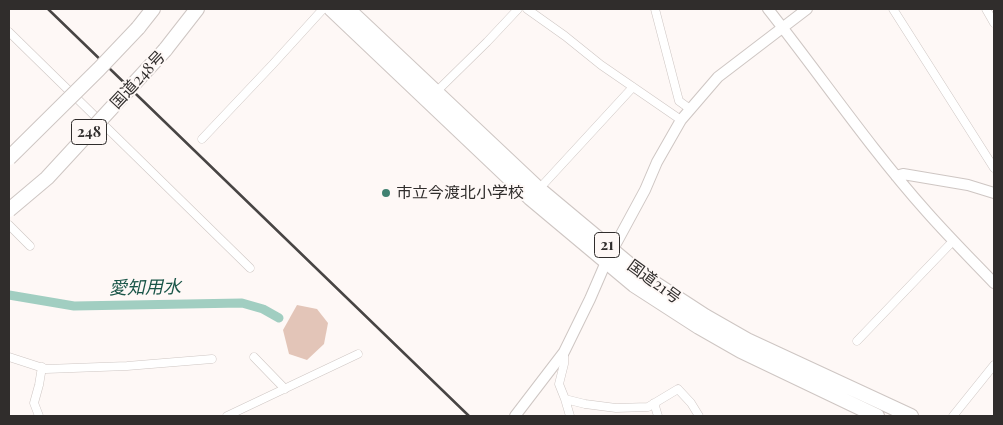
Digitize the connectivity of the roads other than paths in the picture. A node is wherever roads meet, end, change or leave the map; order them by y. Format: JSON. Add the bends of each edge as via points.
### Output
{"nodes":[{"id":1,"x":153,"y":9,"type":"edge"},
{"id":2,"x":197,"y":9,"type":"edge"},
{"id":3,"x":323,"y":9,"type":"edge"},
{"id":4,"x":330,"y":9,"type":"edge"},
{"id":5,"x":348,"y":9,"type":"edge"},
{"id":6,"x":518,"y":9,"type":"edge"},
{"id":7,"x":527,"y":9,"type":"edge"},
{"id":8,"x":655,"y":9,"type":"edge"},
{"id":9,"x":768,"y":9,"type":"edge"},
{"id":10,"x":807,"y":9,"type":"edge"},
{"id":11,"x":893,"y":9,"type":"edge"},
{"id":12,"x":986,"y":9,"type":"edge"},
{"id":13,"x":994,"y":23,"type":"edge"},
{"id":14,"x":782,"y":27,"type":"junction"},
{"id":15,"x":9,"y":32,"type":"edge"},
{"id":16,"x":633,"y":86,"type":"junction"},
{"id":17,"x":436,"y":92,"type":"junction"},
{"id":18,"x":690,"y":109,"type":"junction"},
{"id":19,"x":682,"y":120,"type":"junction"},
{"id":20,"x":202,"y":140,"type":"dead end"},
{"id":21,"x":9,"y":158,"type":"edge"},
{"id":22,"x":994,"y":168,"type":"edge"},
{"id":23,"x":896,"y":176,"type":"junction"},
{"id":24,"x":539,"y":189,"type":"junction"},
{"id":25,"x":994,"y":193,"type":"edge"},
{"id":26,"x":9,"y":210,"type":"edge"},
{"id":27,"x":9,"y":225,"type":"edge"},
{"id":28,"x":953,"y":241,"type":"junction"},
{"id":29,"x":30,"y":246,"type":"dead end"},
{"id":30,"x":610,"y":256,"type":"junction"},
{"id":31,"x":250,"y":268,"type":"dead end"},
{"id":32,"x":994,"y":283,"type":"edge"},
{"id":33,"x":857,"y":341,"type":"dead end"},
{"id":34,"x":564,"y":352,"type":"junction"},
{"id":35,"x":358,"y":354,"type":"dead end"},
{"id":36,"x":9,"y":357,"type":"edge"},
{"id":37,"x":254,"y":357,"type":"dead end"},
{"id":38,"x":212,"y":359,"type":"dead end"},
{"id":39,"x":994,"y":365,"type":"edge"},
{"id":40,"x":42,"y":367,"type":"junction"},
{"id":41,"x":285,"y":389,"type":"junction"},
{"id":42,"x":565,"y":399,"type":"junction"},
{"id":43,"x":654,"y":403,"type":"junction"},
{"id":44,"x":569,"y":413,"type":"edge"},
{"id":45,"x":517,"y":414,"type":"edge"},
{"id":46,"x":39,"y":416,"type":"edge"},
{"id":47,"x":227,"y":416,"type":"edge"},
{"id":48,"x":561,"y":416,"type":"edge"},
{"id":49,"x":658,"y":416,"type":"edge"},
{"id":50,"x":699,"y":416,"type":"edge"},
{"id":51,"x":877,"y":416,"type":"edge"},
{"id":52,"x":911,"y":416,"type":"edge"},
{"id":53,"x":953,"y":416,"type":"edge"}],
"edges":[{"from":1,"to":21,"type":"highway","number":"248","bridge":true,"via":[[99,69]]},
{"from":2,"to":26,"type":"highway","name":"国道248号","number":"248","bridge":true,"via":[[166,50],[47,178]]},
{"from":3,"to":20,"type":"street"},
{"from":4,"to":30,"type":"highway","name":"国道21号","number":"21","via":[[530,198]]},
{"from":5,"to":17,"type":"highway","name":"国道21号","number":"21"},
{"from":6,"to":17,"type":"street"},
{"from":7,"to":16,"type":"street"},
{"from":8,"to":18,"type":"street","via":[[679,101]]},
{"from":9,"to":14,"type":"street"},
{"from":10,"to":14,"type":"street"},
{"from":11,"to":22,"type":"street"},
{"from":12,"to":13,"type":"street"},
{"from":14,"to":18,"type":"street","via":[[718,77]]},
{"from":14,"to":23,"type":"street"},
{"from":15,"to":31,"type":"street"},
{"from":16,"to":19,"type":"street"},
{"from":16,"to":24,"type":"street"},
{"from":17,"to":24,"type":"highway","name":"国道21号","number":"21"},
{"from":18,"to":19,"type":"street"},
{"from":19,"to":30,"type":"street"},
{"from":23,"to":25,"type":"street","via":[[902,174],[968,185]]},
{"from":23,"to":28,"type":"street"},
{"from":24,"to":30,"type":"highway","name":"国道21号","number":"21"},
{"from":27,"to":29,"type":"street"},
{"from":28,"to":32,"type":"street"},
{"from":28,"to":33,"type":"street"},
{"from":30,"to":34,"type":"street"},
{"from":30,"to":51,"type":"highway","name":"国道21号","number":"21","via":[[634,285],[699,327],[740,351]]},
{"from":30,"to":52,"type":"highway","name":"国道21号","number":"21","via":[[746,340]]},
{"from":34,"to":42,"type":"street","via":[[559,384]]},
{"from":34,"to":45,"type":"street"},
{"from":35,"to":41,"type":"street"},
{"from":36,"to":40,"type":"street"},
{"from":37,"to":41,"type":"street"},
{"from":38,"to":40,"type":"street","via":[[126,366]]},
{"from":39,"to":53,"type":"street"},
{"from":40,"to":46,"type":"street","via":[[34,403]]},
{"from":41,"to":47,"type":"street"},
{"from":42,"to":43,"type":"street","via":[[616,408],[648,407]]},
{"from":42,"to":44,"type":"street"},
{"from":43,"to":49,"type":"street"},
{"from":43,"to":50,"type":"street","via":[[678,389]]},
{"from":44,"to":48,"type":"street"}]}
